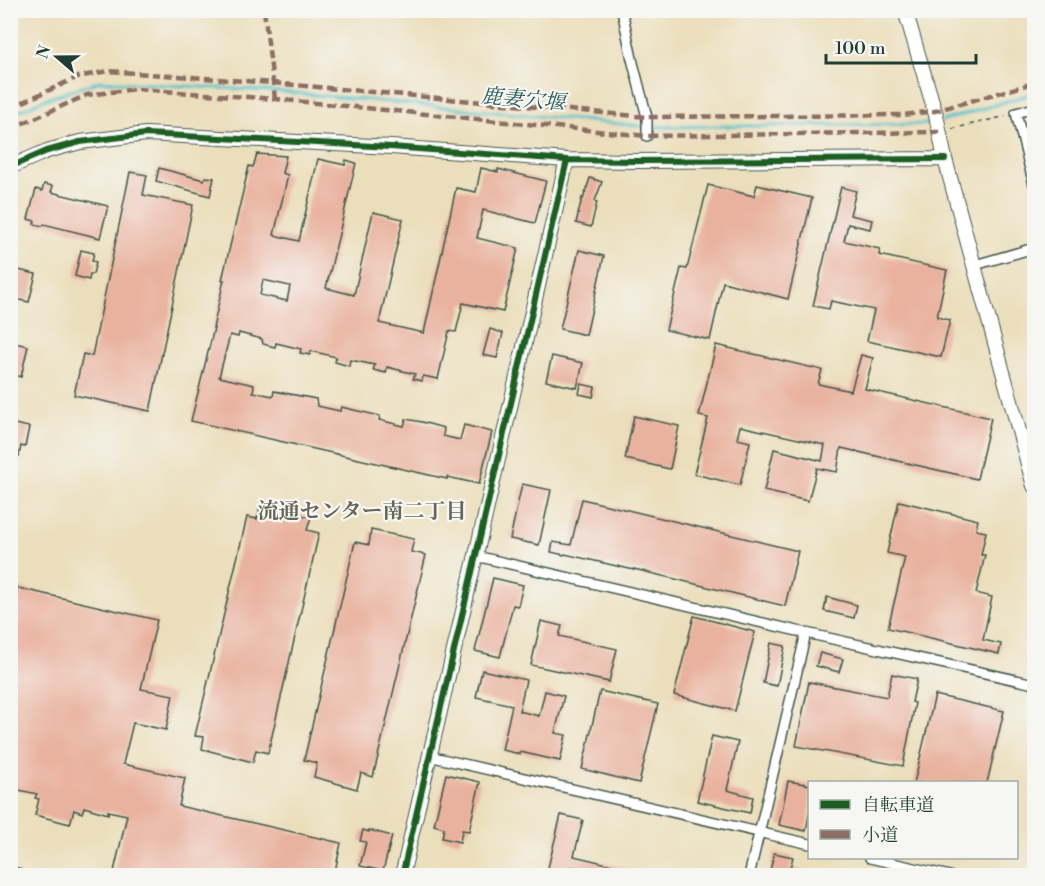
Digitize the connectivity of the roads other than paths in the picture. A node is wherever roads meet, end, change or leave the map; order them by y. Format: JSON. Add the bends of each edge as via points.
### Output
{"nodes":[{"id":1,"x":622,"y":10,"type":"edge"},
{"id":2,"x":905,"y":10,"type":"edge"},
{"id":3,"x":1035,"y":108,"type":"edge"},
{"id":4,"x":646,"y":130,"type":"dead end"},
{"id":5,"x":945,"y":159,"type":"junction"},
{"id":6,"x":567,"y":160,"type":"junction"},
{"id":7,"x":1032,"y":165,"type":"edge"},
{"id":8,"x":10,"y":167,"type":"edge"},
{"id":9,"x":1035,"y":184,"type":"edge"},
{"id":10,"x":1035,"y":248,"type":"edge"},
{"id":11,"x":975,"y":265,"type":"junction"},
{"id":12,"x":1034,"y":482,"type":"edge"},
{"id":13,"x":476,"y":556,"type":"junction"},
{"id":14,"x":806,"y":633,"type":"junction"},
{"id":15,"x":1035,"y":684,"type":"edge"},
{"id":16,"x":429,"y":756,"type":"junction"},
{"id":17,"x":759,"y":832,"type":"junction"},
{"id":18,"x":808,"y":844,"type":"edge"},
{"id":19,"x":874,"y":859,"type":"edge"},
{"id":20,"x":10,"y":874,"type":"edge"},
{"id":21,"x":16,"y":876,"type":"edge"},
{"id":22,"x":402,"y":876,"type":"edge"},
{"id":23,"x":749,"y":876,"type":"edge"},
{"id":24,"x":950,"y":876,"type":"edge"}],
"edges":[{"from":1,"to":4,"type":"street","via":[[647,117]]},
{"from":2,"to":5,"type":"street"},
{"from":3,"to":7,"type":"street","via":[[1016,113]]},
{"from":5,"to":6,"type":"street"},
{"from":5,"to":11,"type":"street"},
{"from":6,"to":8,"type":"street","via":[[146,134],[80,142]]},
{"from":6,"to":13,"type":"street"},
{"from":7,"to":9,"type":"street"},
{"from":10,"to":11,"type":"street"},
{"from":11,"to":12,"type":"street"},
{"from":13,"to":14,"type":"street"},
{"from":13,"to":16,"type":"street"},
{"from":14,"to":15,"type":"street"},
{"from":14,"to":17,"type":"street"},
{"from":16,"to":17,"type":"street"},
{"from":16,"to":22,"type":"street"},
{"from":17,"to":18,"type":"street"},
{"from":17,"to":23,"type":"street"},
{"from":19,"to":24,"type":"street"},
{"from":20,"to":21,"type":"main road"}]}
